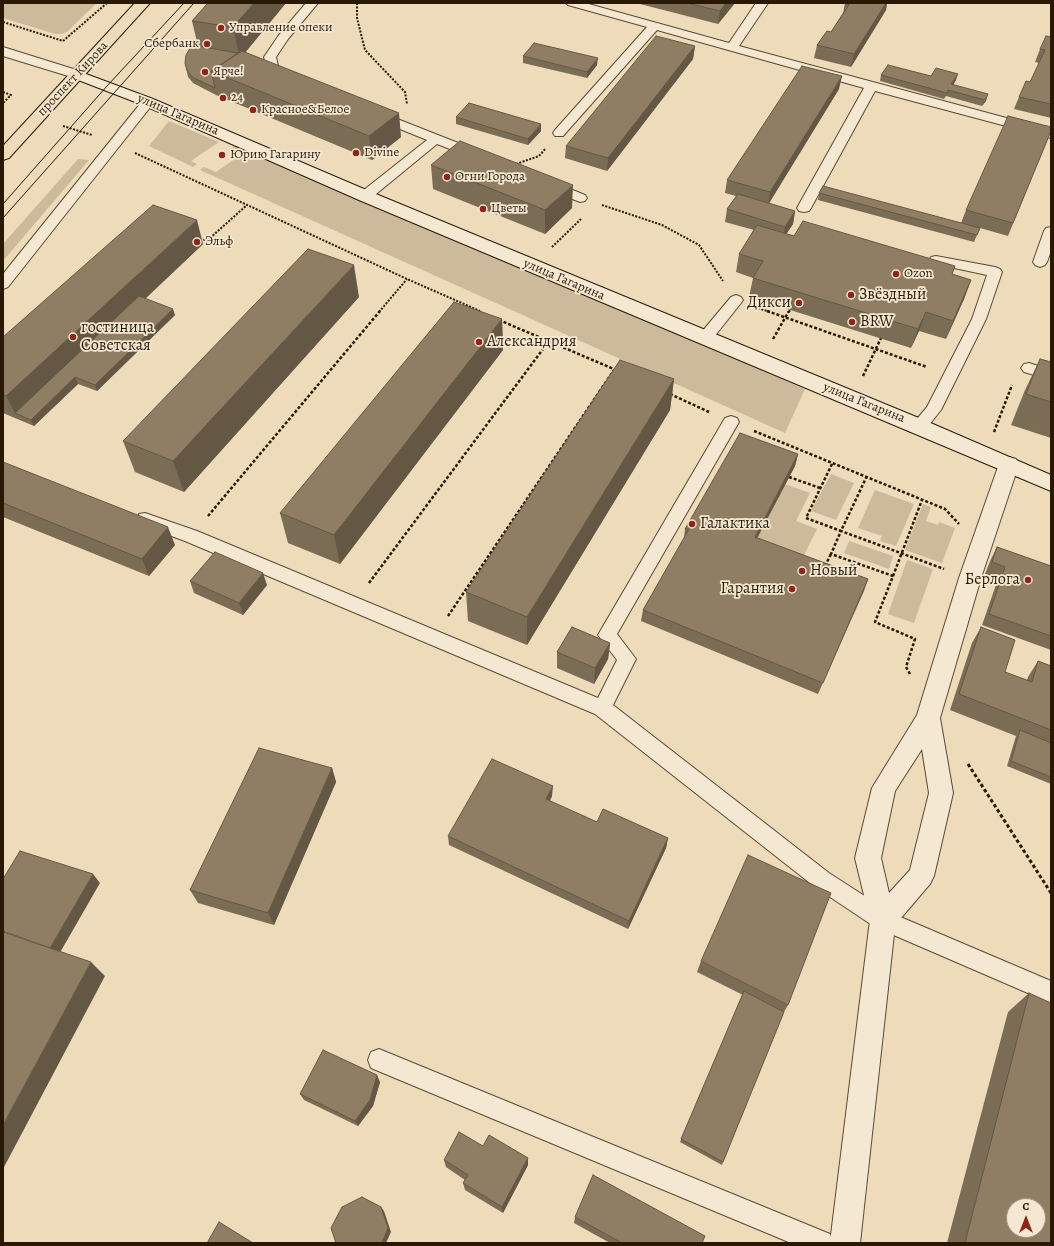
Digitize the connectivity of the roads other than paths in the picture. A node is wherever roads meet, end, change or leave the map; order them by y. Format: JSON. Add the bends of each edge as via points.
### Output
{"nodes":[{"id":1,"x":143,"y":3,"type":"edge"},
{"id":2,"x":312,"y":3,"type":"edge"},
{"id":3,"x":572,"y":3,"type":"edge"},
{"id":4,"x":762,"y":3,"type":"edge"},
{"id":5,"x":655,"y":26,"type":"junction"},
{"id":6,"x":732,"y":47,"type":"junction"},
{"id":7,"x":3,"y":51,"type":"edge"},
{"id":8,"x":78,"y":75,"type":"junction"},
{"id":9,"x":298,"y":83,"type":"edge"},
{"id":10,"x":872,"y":86,"type":"junction"},
{"id":11,"x":148,"y":102,"type":"junction"},
{"id":12,"x":369,"y":112,"type":"edge"},
{"id":13,"x":559,"y":133,"type":"dead end"},
{"id":14,"x":1051,"y":134,"type":"edge"},
{"id":15,"x":435,"y":139,"type":"junction"},
{"id":16,"x":3,"y":155,"type":"edge"},
{"id":17,"x":506,"y":168,"type":"edge"},
{"id":18,"x":536,"y":180,"type":"edge"},
{"id":19,"x":365,"y":196,"type":"junction"},
{"id":20,"x":580,"y":198,"type":"dead end"},
{"id":21,"x":804,"y":208,"type":"dead end"},
{"id":22,"x":1051,"y":231,"type":"edge"},
{"id":23,"x":936,"y":260,"type":"edge"},
{"id":24,"x":1040,"y":262,"type":"dead end"},
{"id":25,"x":3,"y":284,"type":"edge"},
{"id":26,"x":736,"y":300,"type":"road end"},
{"id":27,"x":705,"y":338,"type":"junction"},
{"id":28,"x":1029,"y":368,"type":"dead end"},
{"id":29,"x":1051,"y":375,"type":"edge"},
{"id":30,"x":731,"y":422,"type":"road end"},
{"id":31,"x":919,"y":426,"type":"junction"},
{"id":32,"x":1009,"y":464,"type":"junction"},
{"id":33,"x":1051,"y":483,"type":"edge"},
{"id":34,"x":133,"y":514,"type":"edge"},
{"id":35,"x":602,"y":708,"type":"junction"},
{"id":36,"x":928,"y":718,"type":"junction"},
{"id":37,"x":883,"y":920,"type":"junction"},
{"id":38,"x":1051,"y":992,"type":"edge"},
{"id":39,"x":379,"y":1060,"type":"dead end"},
{"id":40,"x":820,"y":1243,"type":"edge"},
{"id":41,"x":845,"y":1243,"type":"edge"}],
"edges":[{"from":1,"to":8,"type":"main road","name":"проспект Кирова"},
{"from":2,"to":9,"type":"lane","via":[[283,37],[270,57],[273,73]]},
{"from":3,"to":5,"type":"lane"},
{"from":4,"to":6,"type":"lane"},
{"from":5,"to":6,"type":"lane"},
{"from":5,"to":13,"type":"lane"},
{"from":6,"to":10,"type":"lane"},
{"from":7,"to":8,"type":"street","name":"улица Гагарина"},
{"from":8,"to":11,"type":"street","name":"улица Гагарина"},
{"from":8,"to":16,"type":"main road","name":"проспект Кирова"},
{"from":10,"to":14,"type":"lane"},
{"from":10,"to":21,"type":"lane"},
{"from":11,"to":19,"type":"street","name":"улица Гагарина"},
{"from":11,"to":25,"type":"lane"},
{"from":12,"to":15,"type":"lane"},
{"from":15,"to":17,"type":"lane"},
{"from":15,"to":19,"type":"lane"},
{"from":18,"to":20,"type":"lane"},
{"from":19,"to":27,"type":"street","name":"улица Гагарина"},
{"from":22,"to":24,"type":"lane"},
{"from":23,"to":31,"type":"lane","via":[[994,272],[979,319],[932,410]]},
{"from":26,"to":27,"type":"lane"},
{"from":27,"to":31,"type":"street","name":"улица Гагарина"},
{"from":28,"to":29,"type":"lane"},
{"from":30,"to":35,"type":"lane","via":[[607,635],[627,659]]},
{"from":31,"to":32,"type":"street","name":"улица Гагарина"},
{"from":32,"to":33,"type":"street","name":"улица Гагарина"},
{"from":32,"to":36,"type":"street","via":[[970,578]]},
{"from":34,"to":35,"type":"lane"},
{"from":35,"to":37,"type":"lane","via":[[822,880]]},
{"from":36,"to":37,"type":"street","via":[[884,788],[868,858]]},
{"from":36,"to":37,"type":"street","via":[[941,793],[922,876]]},
{"from":37,"to":38,"type":"lane"},
{"from":37,"to":41,"type":"street"},
{"from":39,"to":40,"type":"lane"}]}
